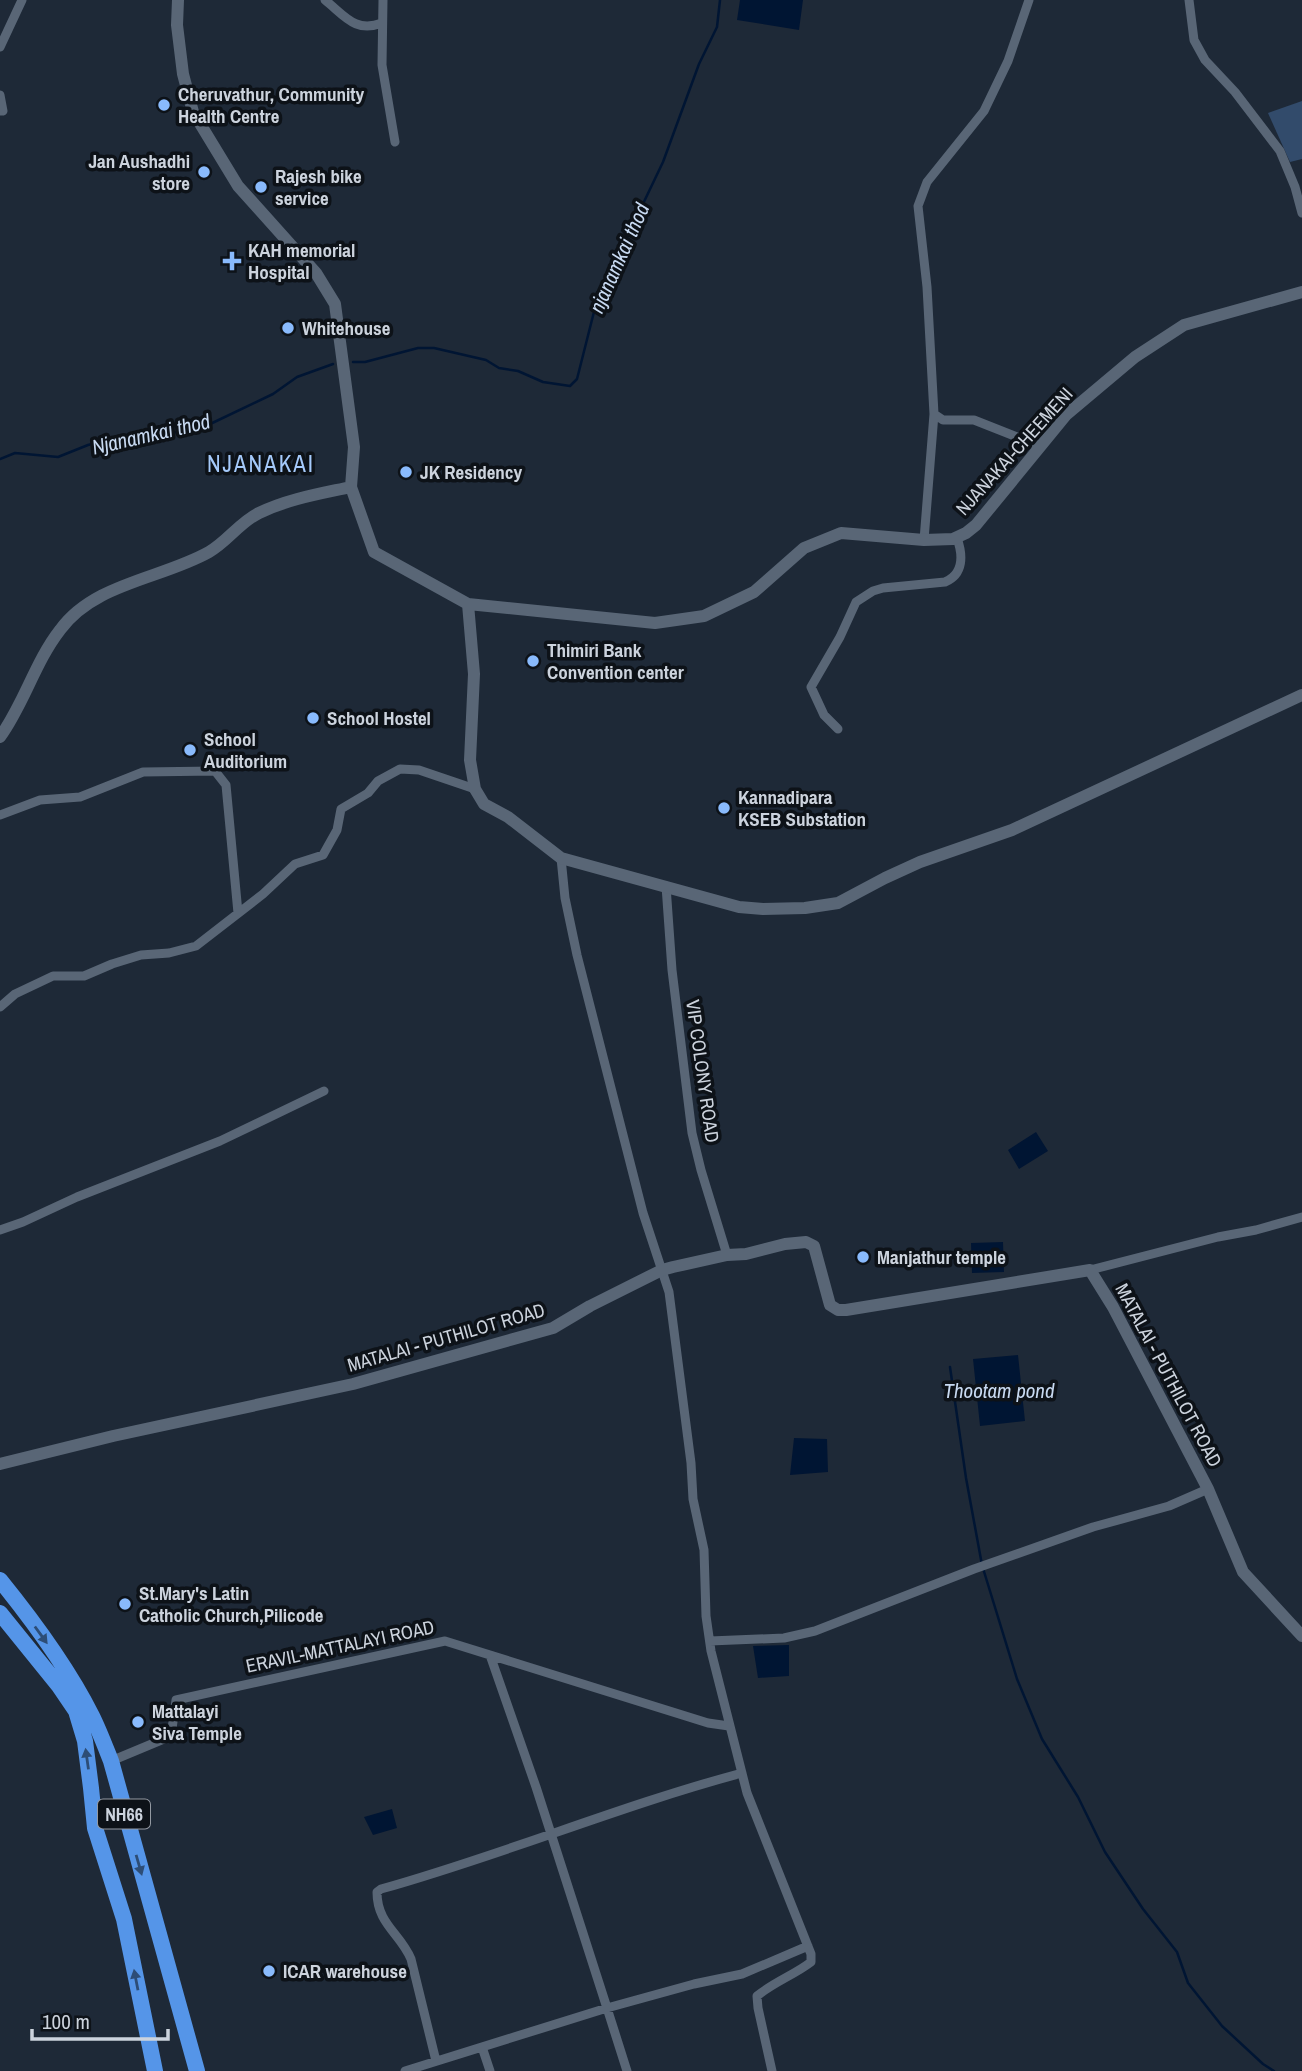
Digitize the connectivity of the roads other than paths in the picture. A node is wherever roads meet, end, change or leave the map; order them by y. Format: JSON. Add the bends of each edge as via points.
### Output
{"nodes":[{"id":1,"x":22,"y":0,"type":"edge"},
{"id":2,"x":178,"y":0,"type":"edge"},
{"id":3,"x":325,"y":0,"type":"edge"},
{"id":4,"x":383,"y":0,"type":"edge"},
{"id":5,"x":1029,"y":0,"type":"edge"},
{"id":6,"x":1189,"y":0,"type":"edge"},
{"id":7,"x":382,"y":23,"type":"junction"},
{"id":8,"x":0,"y":47,"type":"edge"},
{"id":9,"x":0,"y":96,"type":"edge"},
{"id":10,"x":0,"y":111,"type":"edge"},
{"id":11,"x":395,"y":142,"type":"dead end"},
{"id":12,"x":1302,"y":213,"type":"edge"},
{"id":13,"x":1302,"y":292,"type":"edge"},
{"id":14,"x":934,"y":414,"type":"junction"},
{"id":15,"x":1040,"y":446,"type":"junction"},
{"id":16,"x":351,"y":487,"type":"junction"},
{"id":17,"x":957,"y":538,"type":"junction"},
{"id":18,"x":925,"y":540,"type":"junction"},
{"id":19,"x":468,"y":604,"type":"junction"},
{"id":20,"x":1302,"y":695,"type":"edge"},
{"id":21,"x":838,"y":729,"type":"dead end"},
{"id":22,"x":0,"y":737,"type":"edge"},
{"id":23,"x":475,"y":789,"type":"junction"},
{"id":24,"x":0,"y":815,"type":"edge"},
{"id":25,"x":561,"y":858,"type":"junction"},
{"id":26,"x":666,"y":887,"type":"junction"},
{"id":27,"x":237,"y":913,"type":"junction"},
{"id":28,"x":0,"y":1007,"type":"edge"},
{"id":29,"x":324,"y":1091,"type":"dead end"},
{"id":30,"x":1302,"y":1217,"type":"edge"},
{"id":31,"x":0,"y":1230,"type":"edge"},
{"id":32,"x":727,"y":1255,"type":"junction"},
{"id":33,"x":662,"y":1270,"type":"junction"},
{"id":34,"x":1090,"y":1270,"type":"junction"},
{"id":35,"x":0,"y":1464,"type":"edge"},
{"id":36,"x":1208,"y":1489,"type":"junction"},
{"id":37,"x":0,"y":1580,"type":"edge"},
{"id":38,"x":0,"y":1613,"type":"edge"},
{"id":39,"x":1302,"y":1636,"type":"edge"},
{"id":40,"x":710,"y":1641,"type":"junction"},
{"id":41,"x":491,"y":1655,"type":"junction"},
{"id":42,"x":729,"y":1726,"type":"junction"},
{"id":43,"x":111,"y":1761,"type":"junction"},
{"id":44,"x":741,"y":1773,"type":"junction"},
{"id":45,"x":551,"y":1835,"type":"junction"},
{"id":46,"x":808,"y":1946,"type":"junction"},
{"id":47,"x":607,"y":2008,"type":"junction"},
{"id":48,"x":482,"y":2047,"type":"junction"},
{"id":49,"x":436,"y":2061,"type":"junction"},
{"id":50,"x":155,"y":2071,"type":"edge"},
{"id":51,"x":197,"y":2071,"type":"edge"},
{"id":52,"x":405,"y":2071,"type":"edge"},
{"id":53,"x":490,"y":2071,"type":"edge"},
{"id":54,"x":627,"y":2071,"type":"edge"},
{"id":55,"x":772,"y":2071,"type":"edge"}],
"edges":[{"from":1,"to":8,"type":"street"},
{"from":2,"to":16,"type":"street","via":[[183,74],[193,112],[238,186],[316,273],[335,304],[354,447]]},
{"from":3,"to":7,"type":"street","via":[[358,25],[369,28]]},
{"from":4,"to":7,"type":"street"},
{"from":5,"to":14,"type":"street","via":[[984,111],[927,182],[918,206]]},
{"from":6,"to":12,"type":"street","via":[[1194,40],[1205,60],[1280,151]]},
{"from":7,"to":11,"type":"street","via":[[382,65]]},
{"from":9,"to":10,"type":"street"},
{"from":13,"to":15,"type":"street","name":"NJANAKAI-CHEEMENI","via":[[1184,325],[1135,357],[1066,415]]},
{"from":14,"to":15,"type":"street","via":[[943,419],[974,419]]},
{"from":14,"to":18,"type":"street"},
{"from":15,"to":17,"type":"street","name":"NJANAKAI-CHEEMENI","via":[[976,525]]},
{"from":16,"to":19,"type":"street","name":"NJANAKAI-CHEEMENI","via":[[374,552]]},
{"from":16,"to":22,"type":"street","via":[[295,498],[256,514],[211,551],[85,606],[60,629]]},
{"from":17,"to":18,"type":"street","name":"NJANAKAI-CHEEMENI"},
{"from":17,"to":21,"type":"street","via":[[962,551],[953,579],[883,587],[856,602],[811,687],[824,715]]},
{"from":18,"to":19,"type":"street","name":"NJANAKAI-CHEEMENI","via":[[841,533],[804,548],[754,592],[704,616],[655,623]]},
{"from":19,"to":23,"type":"street","via":[[474,674],[470,761]]},
{"from":20,"to":26,"type":"street","via":[[1012,830],[908,867],[838,903],[805,908],[739,907]]},
{"from":23,"to":25,"type":"street","via":[[484,804]]},
{"from":23,"to":27,"type":"street","via":[[419,770],[400,769],[341,809],[337,830],[323,855],[295,864]]},
{"from":24,"to":27,"type":"street","via":[[40,800],[80,797],[143,772],[215,771],[226,785]]},
{"from":25,"to":26,"type":"street"},
{"from":25,"to":33,"type":"street","via":[[577,955]]},
{"from":26,"to":32,"type":"street","name":"VIP COLONY ROAD","via":[[671,970],[692,1133]]},
{"from":27,"to":28,"type":"street","via":[[196,946],[141,955],[84,976],[53,976]]},
{"from":29,"to":31,"type":"street","via":[[220,1141]]},
{"from":30,"to":34,"type":"street"},
{"from":32,"to":33,"type":"street","name":"MATALAI - PUTHILOT ROAD"},
{"from":32,"to":34,"type":"street","name":"MATALAI - PUTHILOT ROAD","via":[[806,1242],[814,1246],[826,1293],[838,1310]]},
{"from":33,"to":35,"type":"street","name":"MATALAI - PUTHILOT ROAD","via":[[553,1328],[353,1384]]},
{"from":33,"to":40,"type":"street","via":[[669,1292],[693,1499],[704,1550]]},
{"from":34,"to":36,"type":"street","name":"MATALAI - PUTHILOT ROAD"},
{"from":36,"to":39,"type":"street","name":"MATALAI - PUTHILOT ROAD","via":[[1243,1572]]},
{"from":36,"to":40,"type":"street","via":[[1169,1506],[996,1561],[816,1631],[784,1638]]},
{"from":37,"to":43,"type":"highway","number":"NH66","one_way":true,"via":[[72,1681]]},
{"from":50,"to":38,"type":"highway","number":"NH66","one_way":true,"via":[[124,1919],[95,1828],[85,1741],[76,1711]]},
{"from":40,"to":42,"type":"street"},
{"from":41,"to":42,"type":"street","name":"ERAVIL-MATTALAYI ROAD"},
{"from":41,"to":43,"type":"street","name":"ERAVIL-MATTALAYI ROAD","via":[[445,1641],[176,1700],[171,1736]]},
{"from":41,"to":45,"type":"street"},
{"from":42,"to":44,"type":"street"},
{"from":43,"to":51,"type":"highway","number":"NH66","one_way":true},
{"from":44,"to":45,"type":"street"},
{"from":44,"to":46,"type":"street"},
{"from":45,"to":47,"type":"street"},
{"from":45,"to":49,"type":"street","via":[[377,1892],[385,1924],[411,1959]]},
{"from":46,"to":47,"type":"street","via":[[742,1974]]},
{"from":46,"to":55,"type":"street","via":[[811,1962],[757,1996]]},
{"from":47,"to":48,"type":"street"},
{"from":47,"to":54,"type":"street"},
{"from":48,"to":49,"type":"street"},
{"from":48,"to":53,"type":"street"},
{"from":49,"to":52,"type":"street"}]}
